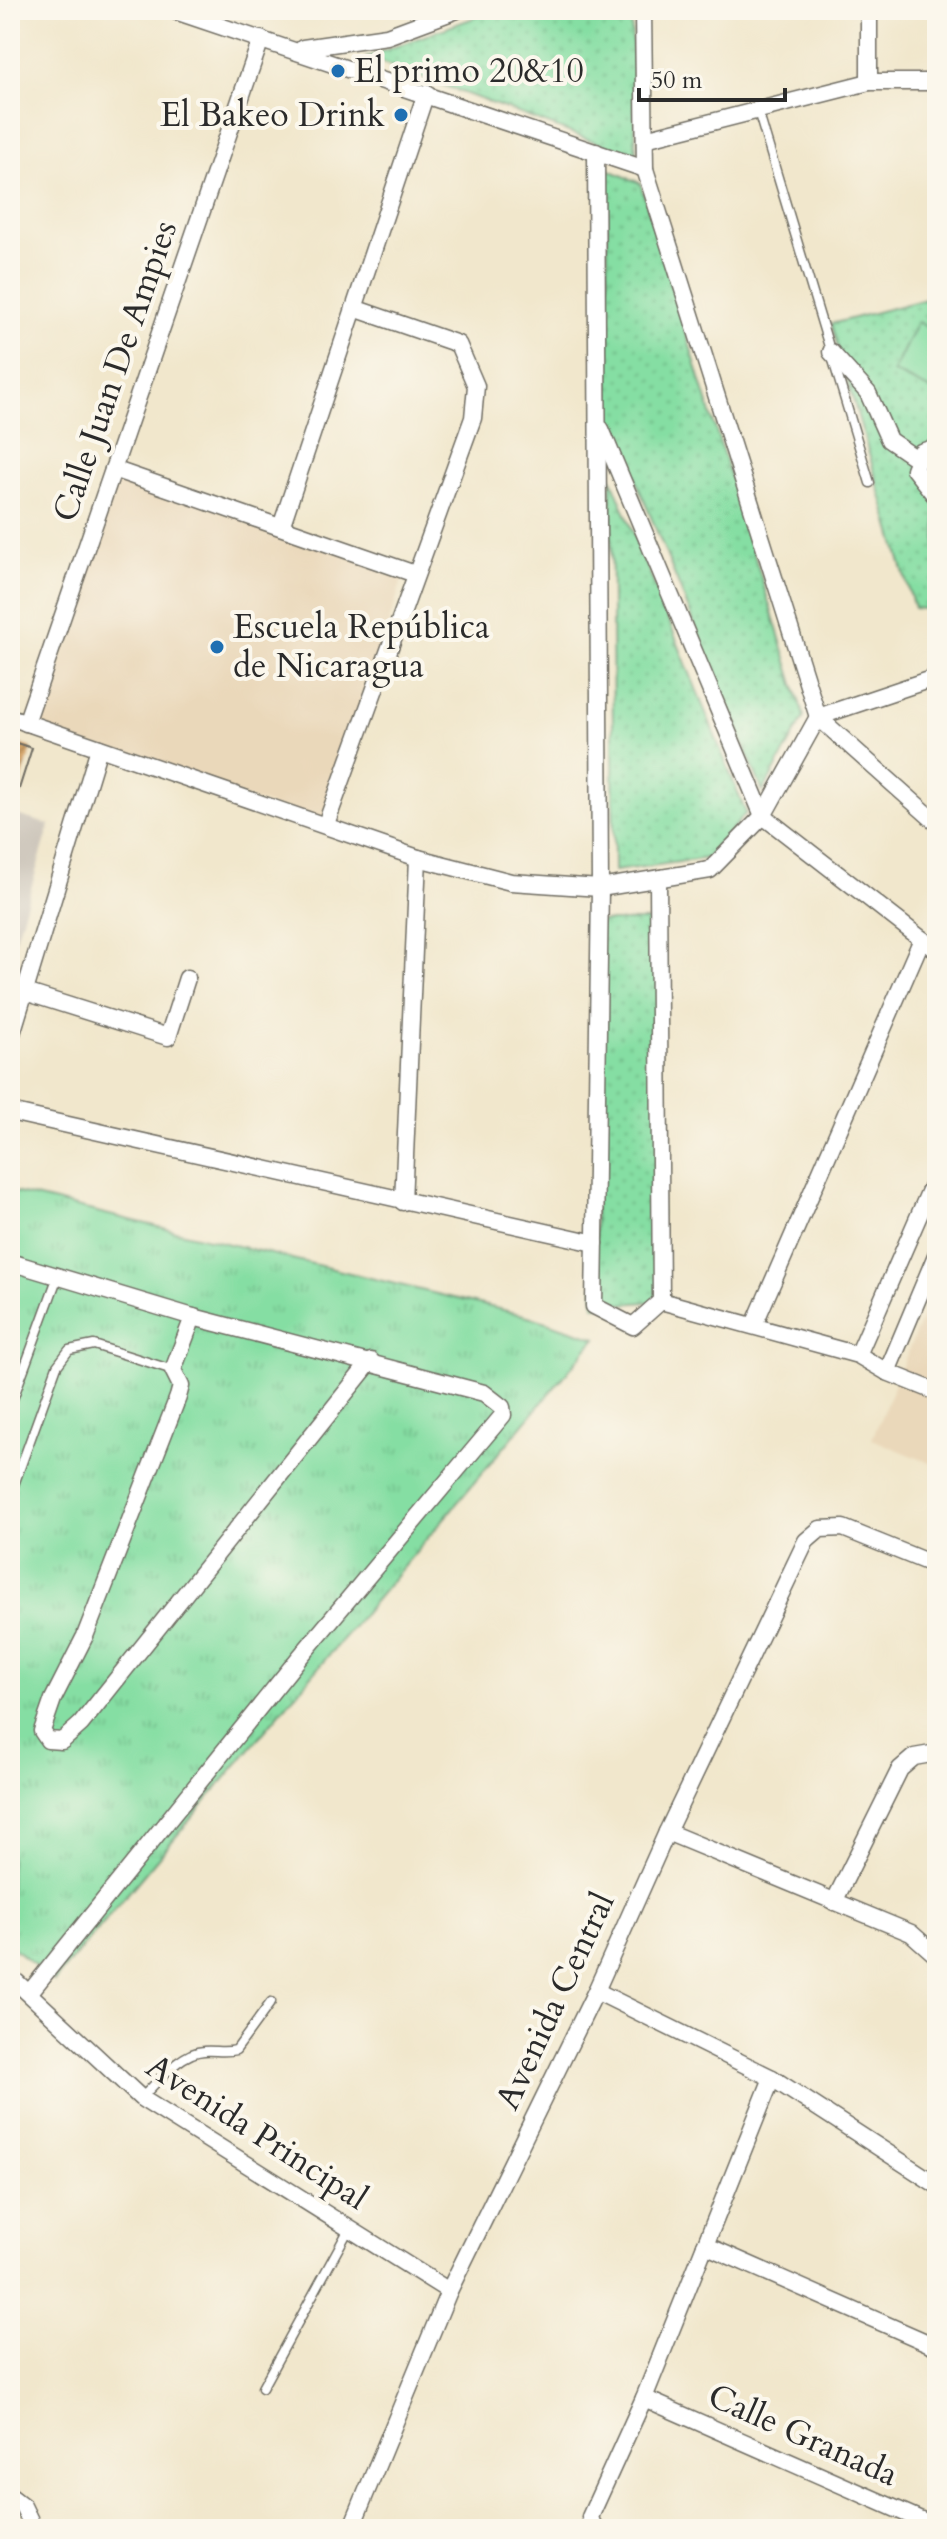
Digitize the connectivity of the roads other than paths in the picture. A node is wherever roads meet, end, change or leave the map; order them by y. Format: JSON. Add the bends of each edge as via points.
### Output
{"nodes":[{"id":1,"x":172,"y":10,"type":"edge"},
{"id":2,"x":457,"y":10,"type":"edge"},
{"id":3,"x":643,"y":10,"type":"edge"},
{"id":4,"x":869,"y":10,"type":"edge"},
{"id":5,"x":261,"y":39,"type":"junction"},
{"id":6,"x":298,"y":49,"type":"junction"},
{"id":7,"x":869,"y":82,"type":"junction"},
{"id":8,"x":937,"y":82,"type":"edge"},
{"id":9,"x":426,"y":93,"type":"junction"},
{"id":10,"x":758,"y":111,"type":"junction"},
{"id":11,"x":645,"y":139,"type":"junction"},
{"id":12,"x":596,"y":152,"type":"junction"},
{"id":13,"x":645,"y":169,"type":"junction"},
{"id":14,"x":354,"y":308,"type":"junction"},
{"id":15,"x":831,"y":352,"type":"junction"},
{"id":16,"x":598,"y":420,"type":"junction"},
{"id":17,"x":937,"y":447,"type":"edge"},
{"id":18,"x":917,"y":459,"type":"junction"},
{"id":19,"x":113,"y":469,"type":"junction"},
{"id":20,"x":870,"y":483,"type":"dead end"},
{"id":21,"x":937,"y":498,"type":"edge"},
{"id":22,"x":281,"y":527,"type":"junction"},
{"id":23,"x":415,"y":574,"type":"junction"},
{"id":24,"x":937,"y":677,"type":"edge"},
{"id":25,"x":818,"y":717,"type":"junction"},
{"id":26,"x":18,"y":720,"type":"edge"},
{"id":27,"x":99,"y":748,"type":"junction"},
{"id":28,"x":763,"y":816,"type":"junction"},
{"id":29,"x":937,"y":823,"type":"edge"},
{"id":30,"x":326,"y":824,"type":"junction"},
{"id":31,"x":418,"y":858,"type":"junction"},
{"id":32,"x":658,"y":879,"type":"junction"},
{"id":33,"x":600,"y":888,"type":"junction"},
{"id":34,"x":922,"y":939,"type":"junction"},
{"id":35,"x":937,"y":951,"type":"edge"},
{"id":36,"x":187,"y":978,"type":"dead end"},
{"id":37,"x":22,"y":991,"type":"junction"},
{"id":38,"x":10,"y":1040,"type":"edge"},
{"id":39,"x":10,"y":1112,"type":"edge"},
{"id":40,"x":937,"y":1174,"type":"edge"},
{"id":41,"x":403,"y":1202,"type":"junction"},
{"id":42,"x":595,"y":1243,"type":"junction"},
{"id":43,"x":937,"y":1253,"type":"edge"},
{"id":44,"x":10,"y":1262,"type":"edge"},
{"id":45,"x":59,"y":1275,"type":"junction"},
{"id":46,"x":661,"y":1301,"type":"junction"},
{"id":47,"x":193,"y":1317,"type":"junction"},
{"id":48,"x":754,"y":1325,"type":"junction"},
{"id":49,"x":858,"y":1355,"type":"junction"},
{"id":50,"x":371,"y":1361,"type":"junction"},
{"id":51,"x":173,"y":1370,"type":"junction"},
{"id":52,"x":887,"y":1372,"type":"junction"},
{"id":53,"x":937,"y":1392,"type":"edge"},
{"id":54,"x":10,"y":1407,"type":"edge"},
{"id":55,"x":10,"y":1496,"type":"edge"},
{"id":56,"x":937,"y":1566,"type":"edge"},
{"id":57,"x":937,"y":1753,"type":"edge"},
{"id":58,"x":667,"y":1832,"type":"junction"},
{"id":59,"x":834,"y":1902,"type":"junction"},
{"id":60,"x":937,"y":1956,"type":"edge"},
{"id":61,"x":10,"y":1976,"type":"edge"},
{"id":62,"x":596,"y":1991,"type":"junction"},
{"id":63,"x":30,"y":1992,"type":"junction"},
{"id":64,"x":271,"y":2002,"type":"dead end"},
{"id":65,"x":772,"y":2078,"type":"junction"},
{"id":66,"x":141,"y":2098,"type":"junction"},
{"id":67,"x":937,"y":2185,"type":"edge"},
{"id":68,"x":349,"y":2229,"type":"junction"},
{"id":69,"x":705,"y":2245,"type":"junction"},
{"id":70,"x":449,"y":2291,"type":"junction"},
{"id":71,"x":937,"y":2347,"type":"edge"},
{"id":72,"x":262,"y":2388,"type":"dead end"},
{"id":73,"x":644,"y":2398,"type":"junction"},
{"id":74,"x":10,"y":2496,"type":"edge"},
{"id":75,"x":937,"y":2527,"type":"edge"},
{"id":76,"x":34,"y":2529,"type":"edge"},
{"id":77,"x":351,"y":2529,"type":"edge"},
{"id":78,"x":594,"y":2529,"type":"edge"}],
"edges":[{"from":1,"to":5,"type":"street"},
{"from":2,"to":6,"type":"street","via":[[387,36]]},
{"from":3,"to":11,"type":"street"},
{"from":4,"to":7,"type":"street"},
{"from":5,"to":6,"type":"street"},
{"from":5,"to":19,"type":"street","name":"Calle Juan De Ampies"},
{"from":6,"to":9,"type":"street"},
{"from":7,"to":8,"type":"street"},
{"from":7,"to":10,"type":"street"},
{"from":9,"to":12,"type":"street"},
{"from":9,"to":14,"type":"street"},
{"from":10,"to":11,"type":"street"},
{"from":10,"to":15,"type":"lane"},
{"from":11,"to":13,"type":"street"},
{"from":12,"to":13,"type":"street"},
{"from":12,"to":16,"type":"street"},
{"from":13,"to":25,"type":"street"},
{"from":14,"to":22,"type":"street"},
{"from":14,"to":23,"type":"street","via":[[458,344],[476,386],[473,418]]},
{"from":15,"to":18,"type":"street","via":[[868,393],[889,440]]},
{"from":15,"to":20,"type":"lane"},
{"from":16,"to":28,"type":"street"},
{"from":16,"to":33,"type":"street"},
{"from":17,"to":18,"type":"street"},
{"from":18,"to":21,"type":"street","via":[[917,477]]},
{"from":19,"to":22,"type":"street"},
{"from":19,"to":26,"type":"street","name":"Calle Juan De Ampies"},
{"from":22,"to":23,"type":"street"},
{"from":23,"to":30,"type":"street"},
{"from":24,"to":25,"type":"street"},
{"from":25,"to":28,"type":"street"},
{"from":25,"to":29,"type":"street"},
{"from":26,"to":27,"type":"street"},
{"from":27,"to":30,"type":"street"},
{"from":27,"to":37,"type":"street"},
{"from":28,"to":32,"type":"street","via":[[710,870]]},
{"from":28,"to":34,"type":"street"},
{"from":30,"to":31,"type":"street"},
{"from":31,"to":33,"type":"street","via":[[511,882]]},
{"from":31,"to":41,"type":"street"},
{"from":32,"to":33,"type":"street"},
{"from":32,"to":46,"type":"street"},
{"from":33,"to":42,"type":"street"},
{"from":34,"to":35,"type":"street"},
{"from":34,"to":48,"type":"street"},
{"from":36,"to":37,"type":"street","via":[[168,1037]]},
{"from":37,"to":38,"type":"street"},
{"from":39,"to":41,"type":"street"},
{"from":40,"to":49,"type":"street"},
{"from":41,"to":42,"type":"street"},
{"from":42,"to":46,"type":"street","via":[[594,1306],[633,1326]]},
{"from":43,"to":52,"type":"street"},
{"from":44,"to":45,"type":"street"},
{"from":45,"to":47,"type":"street"},
{"from":45,"to":54,"type":"lane"},
{"from":46,"to":48,"type":"street"},
{"from":47,"to":50,"type":"street"},
{"from":47,"to":51,"type":"street"},
{"from":48,"to":49,"type":"street"},
{"from":49,"to":52,"type":"street"},
{"from":50,"to":51,"type":"street","via":[[81,1724],[62,1741],[48,1740],[42,1731],[53,1699],[85,1636],[178,1397],[181,1386]]},
{"from":50,"to":63,"type":"street","via":[[484,1393],[502,1407],[503,1415]]},
{"from":51,"to":55,"type":"lane","via":[[94,1345],[69,1350],[57,1366]]},
{"from":52,"to":53,"type":"street"},
{"from":56,"to":58,"type":"street","name":"Avenida Central","via":[[843,1528],[820,1529],[806,1541]]},
{"from":57,"to":59,"type":"street","via":[[914,1757],[900,1769]]},
{"from":58,"to":59,"type":"street"},
{"from":58,"to":62,"type":"street","name":"Avenida Central"},
{"from":59,"to":60,"type":"street","via":[[911,1933]]},
{"from":61,"to":63,"type":"street","name":"Avenida Principal"},
{"from":62,"to":65,"type":"street"},
{"from":62,"to":70,"type":"street","name":"Avenida Central"},
{"from":63,"to":66,"type":"street","name":"Avenida Principal"},
{"from":64,"to":66,"type":"lane","via":[[236,2050],[187,2055]]},
{"from":65,"to":67,"type":"street"},
{"from":65,"to":69,"type":"street"},
{"from":66,"to":68,"type":"street","name":"Avenida Principal"},
{"from":68,"to":70,"type":"street","name":"Avenida Principal"},
{"from":68,"to":72,"type":"lane"},
{"from":69,"to":71,"type":"street"},
{"from":69,"to":73,"type":"street"},
{"from":70,"to":77,"type":"street","name":"Avenida Central"},
{"from":73,"to":75,"type":"street","name":"Calle Granada"},
{"from":73,"to":78,"type":"street","via":[[590,2517]]},
{"from":74,"to":76,"type":"street","via":[[23,2506]]}]}
